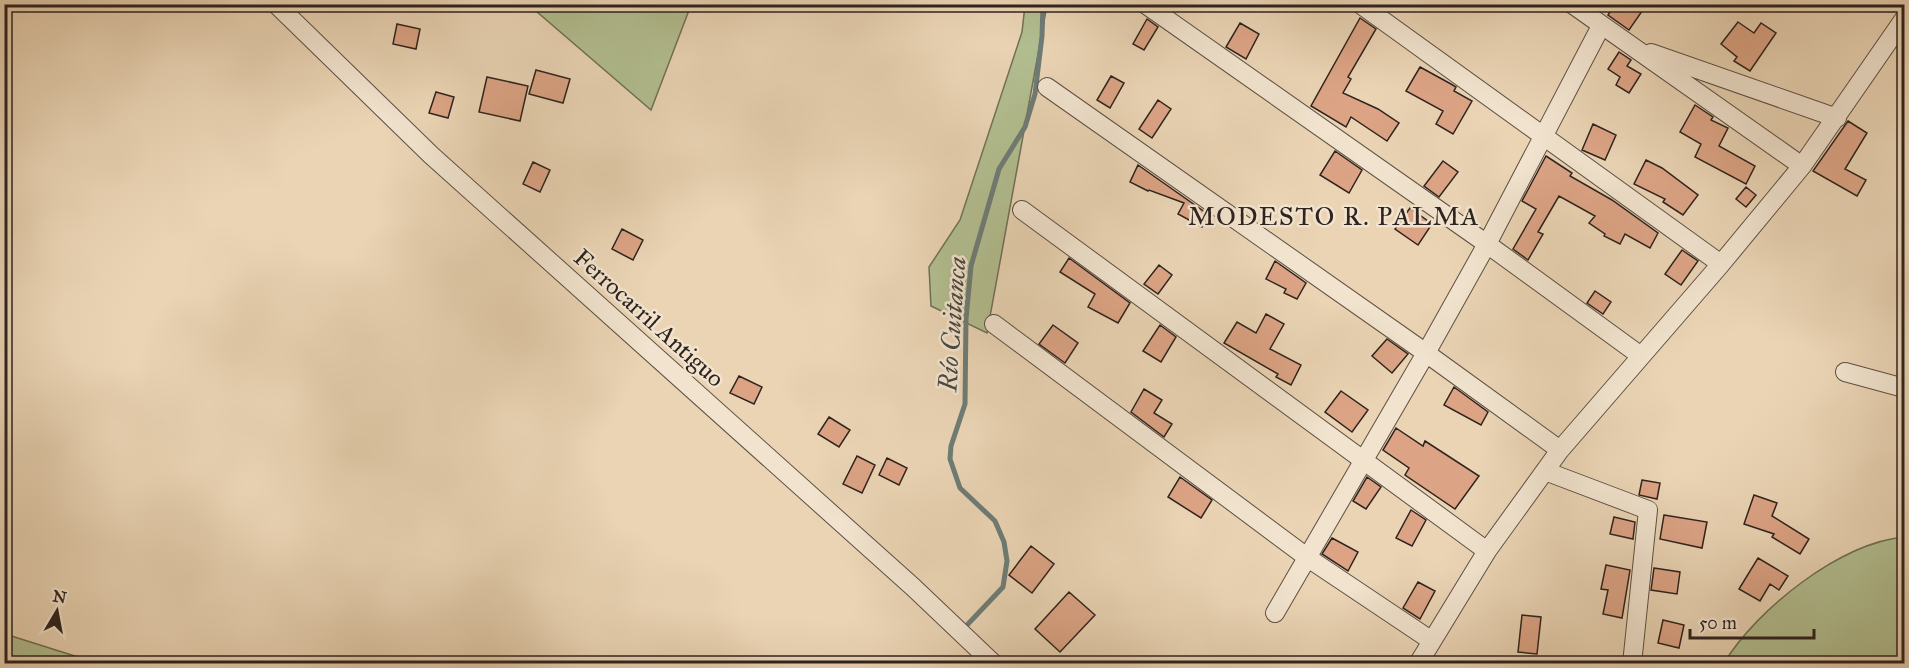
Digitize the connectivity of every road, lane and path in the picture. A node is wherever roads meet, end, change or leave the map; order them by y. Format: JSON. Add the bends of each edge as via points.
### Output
{"nodes":[{"id":1,"x":276,"y":4,"type":"edge"},
{"id":2,"x":1145,"y":4,"type":"edge"},
{"id":3,"x":1360,"y":4,"type":"edge"},
{"id":4,"x":1572,"y":4,"type":"edge"},
{"id":5,"x":1905,"y":19,"type":"edge"},
{"id":6,"x":1601,"y":26,"type":"junction"},
{"id":7,"x":1629,"y":45,"type":"junction"},
{"id":8,"x":1047,"y":87,"type":"dead end"},
{"id":9,"x":1837,"y":118,"type":"junction"},
{"id":10,"x":1544,"y":136,"type":"junction"},
{"id":11,"x":1802,"y":166,"type":"junction"},
{"id":12,"x":1022,"y":210,"type":"dead end"},
{"id":13,"x":1487,"y":244,"type":"junction"},
{"id":14,"x":1721,"y":264,"type":"junction"},
{"id":15,"x":994,"y":324,"type":"dead end"},
{"id":16,"x":1426,"y":353,"type":"junction"},
{"id":17,"x":1641,"y":356,"type":"junction"},
{"id":18,"x":1845,"y":372,"type":"dead end"},
{"id":19,"x":1905,"y":387,"type":"edge"},
{"id":20,"x":1560,"y":450,"type":"junction"},
{"id":21,"x":1365,"y":461,"type":"junction"},
{"id":22,"x":1545,"y":471,"type":"junction"},
{"id":23,"x":1487,"y":551,"type":"junction"},
{"id":24,"x":1308,"y":558,"type":"junction"},
{"id":25,"x":1275,"y":613,"type":"dead end"},
{"id":26,"x":1432,"y":641,"type":"junction"},
{"id":27,"x":994,"y":663,"type":"edge"},
{"id":28,"x":1418,"y":663,"type":"edge"},
{"id":29,"x":1632,"y":663,"type":"edge"}],
"edges":[{"from":1,"to":27,"type":"street","name":"Ferrocarril Antiguo","via":[[430,155],[913,586]]},
{"from":2,"to":13,"type":"street"},
{"from":3,"to":10,"type":"street"},
{"from":4,"to":6,"type":"street"},
{"from":5,"to":9,"type":"street"},
{"from":6,"to":7,"type":"street"},
{"from":6,"to":10,"type":"street"},
{"from":7,"to":9,"type":"street"},
{"from":7,"to":11,"type":"street"},
{"from":8,"to":16,"type":"street"},
{"from":9,"to":11,"type":"street"},
{"from":10,"to":13,"type":"street"},
{"from":10,"to":14,"type":"street"},
{"from":11,"to":14,"type":"street"},
{"from":12,"to":21,"type":"street"},
{"from":13,"to":16,"type":"street"},
{"from":13,"to":17,"type":"street"},
{"from":14,"to":17,"type":"street"},
{"from":15,"to":24,"type":"street"},
{"from":16,"to":20,"type":"street"},
{"from":16,"to":21,"type":"street"},
{"from":17,"to":20,"type":"street"},
{"from":18,"to":19,"type":"street"},
{"from":20,"to":22,"type":"street"},
{"from":21,"to":23,"type":"street"},
{"from":21,"to":24,"type":"street"},
{"from":22,"to":23,"type":"street"},
{"from":22,"to":29,"type":"street","via":[[1648,510]]},
{"from":23,"to":26,"type":"street"},
{"from":24,"to":25,"type":"street"},
{"from":24,"to":26,"type":"street"},
{"from":26,"to":28,"type":"street"}]}
